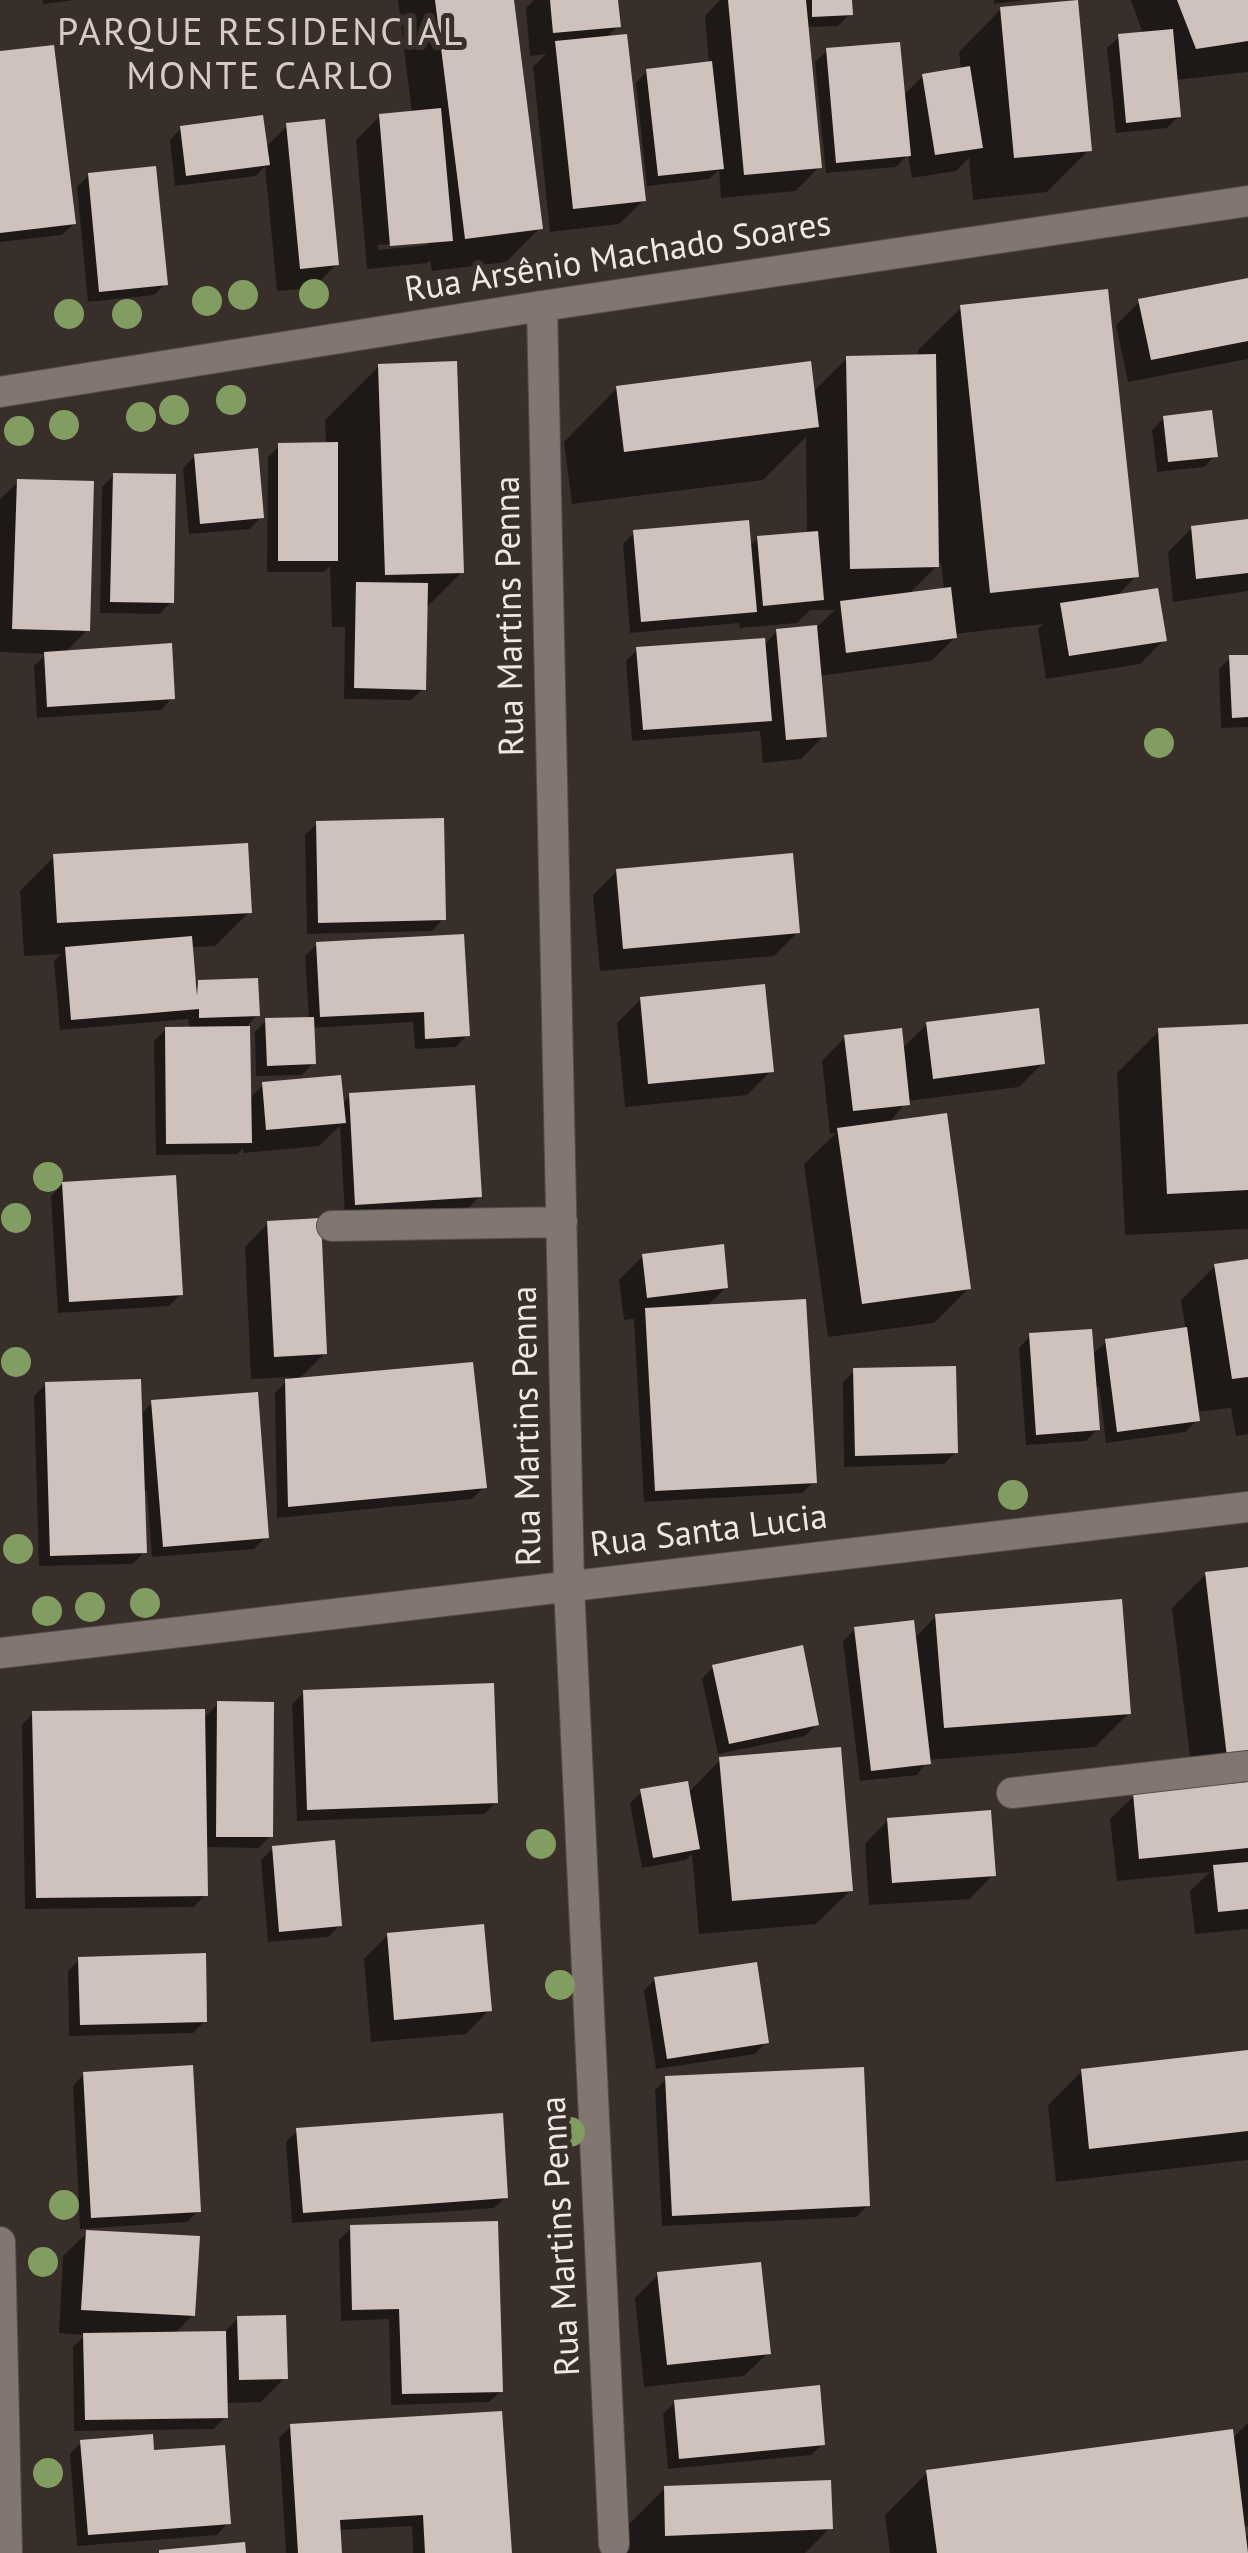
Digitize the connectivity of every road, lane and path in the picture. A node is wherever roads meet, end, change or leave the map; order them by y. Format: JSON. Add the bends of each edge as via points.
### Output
{"nodes":[{"id":1,"x":1248,"y":201,"type":"edge"},
{"id":2,"x":542,"y":306,"type":"junction"},
{"id":3,"x":0,"y":392,"type":"edge"},
{"id":4,"x":562,"y":1222,"type":"junction"},
{"id":5,"x":332,"y":1226,"type":"dead end"},
{"id":6,"x":1248,"y":1508,"type":"edge"},
{"id":7,"x":569,"y":1586,"type":"junction"},
{"id":8,"x":0,"y":1653,"type":"edge"},
{"id":9,"x":1248,"y":1766,"type":"edge"},
{"id":10,"x":1012,"y":1793,"type":"dead end"},
{"id":11,"x":0,"y":2242,"type":"edge"},
{"id":12,"x":3,"y":2396,"type":"edge"},
{"id":13,"x":614,"y":2544,"type":"dead end"},
{"id":14,"x":7,"y":2553,"type":"edge"}],
"edges":[{"from":1,"to":2,"type":"street","name":"Rua Arsênio Machado Soares"},
{"from":2,"to":3,"type":"street","name":"Rua Arsênio Machado Soares"},
{"from":2,"to":4,"type":"street","name":"Rua Martins Penna"},
{"from":4,"to":5,"type":"street"},
{"from":4,"to":7,"type":"street","name":"Rua Martins Penna"},
{"from":6,"to":7,"type":"street","name":"Rua Santa Lucia"},
{"from":7,"to":8,"type":"street","name":"Rua Santa Lucia"},
{"from":7,"to":13,"type":"street","name":"Rua Martins Penna"},
{"from":9,"to":10,"type":"street"},
{"from":11,"to":12,"type":"street"},
{"from":12,"to":14,"type":"street"}]}
